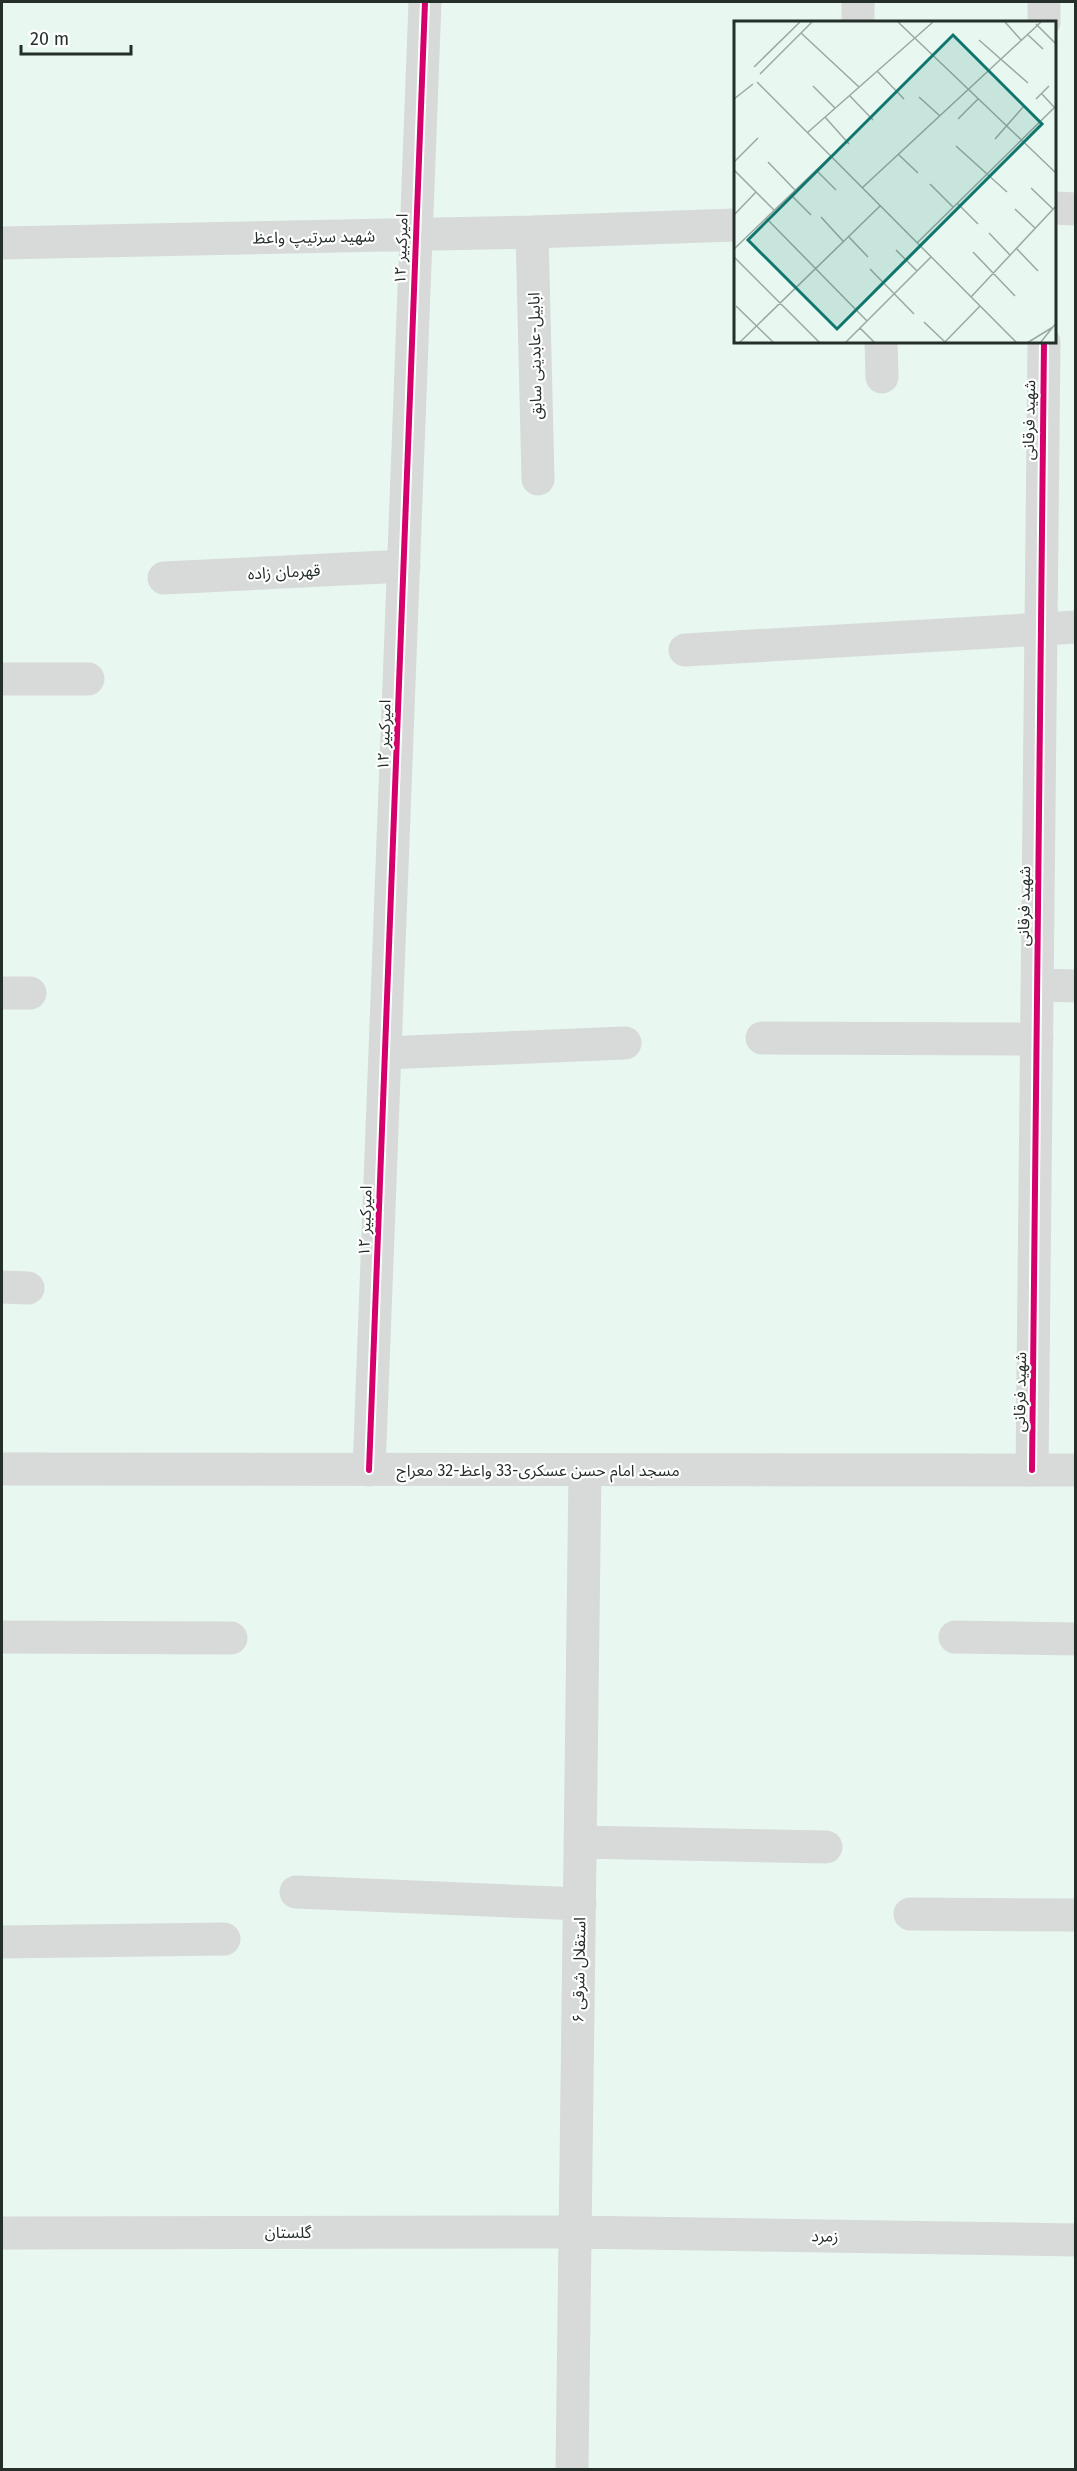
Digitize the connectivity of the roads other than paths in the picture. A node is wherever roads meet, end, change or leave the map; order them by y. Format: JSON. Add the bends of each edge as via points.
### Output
{"nodes":[{"id":1,"x":425,"y":2,"type":"edge"},
{"id":2,"x":858,"y":2,"type":"edge"},
{"id":3,"x":1044,"y":2,"type":"edge"},
{"id":4,"x":858,"y":21,"type":"edge"},
{"id":5,"x":1044,"y":21,"type":"edge"},
{"id":6,"x":1056,"y":208,"type":"edge"},
{"id":7,"x":1076,"y":209,"type":"edge"},
{"id":8,"x":734,"y":225,"type":"edge"},
{"id":9,"x":532,"y":232,"type":"junction"},
{"id":10,"x":415,"y":235,"type":"junction"},
{"id":11,"x":2,"y":243,"type":"edge"},
{"id":12,"x":881,"y":344,"type":"edge"},
{"id":13,"x":1044,"y":344,"type":"edge"},
{"id":14,"x":882,"y":376,"type":"dead end"},
{"id":15,"x":538,"y":479,"type":"dead end"},
{"id":16,"x":404,"y":566,"type":"junction"},
{"id":17,"x":164,"y":578,"type":"dead end"},
{"id":18,"x":1076,"y":627,"type":"edge"},
{"id":19,"x":1041,"y":628,"type":"junction"},
{"id":20,"x":685,"y":650,"type":"dead end"},
{"id":21,"x":2,"y":679,"type":"edge"},
{"id":22,"x":88,"y":679,"type":"dead end"},
{"id":23,"x":1037,"y":985,"type":"junction"},
{"id":24,"x":1076,"y":986,"type":"edge"},
{"id":25,"x":762,"y":1038,"type":"dead end"},
{"id":26,"x":1037,"y":1039,"type":"junction"},
{"id":27,"x":625,"y":1043,"type":"dead end"},
{"id":28,"x":385,"y":1053,"type":"junction"},
{"id":29,"x":2,"y":1469,"type":"edge"},
{"id":30,"x":369,"y":1470,"type":"junction"},
{"id":31,"x":585,"y":1470,"type":"junction"},
{"id":32,"x":1032,"y":1470,"type":"junction"},
{"id":33,"x":1076,"y":1470,"type":"edge"},
{"id":34,"x":2,"y":1637,"type":"edge"},
{"id":35,"x":955,"y":1637,"type":"dead end"},
{"id":36,"x":231,"y":1638,"type":"dead end"},
{"id":37,"x":1076,"y":1639,"type":"edge"},
{"id":38,"x":580,"y":1842,"type":"junction"},
{"id":39,"x":826,"y":1847,"type":"dead end"},
{"id":40,"x":296,"y":1892,"type":"dead end"},
{"id":41,"x":580,"y":1904,"type":"junction"},
{"id":42,"x":910,"y":1914,"type":"dead end"},
{"id":43,"x":1076,"y":1915,"type":"edge"},
{"id":44,"x":224,"y":1939,"type":"dead end"},
{"id":45,"x":2,"y":1942,"type":"edge"},
{"id":46,"x":575,"y":2232,"type":"junction"},
{"id":47,"x":2,"y":2233,"type":"edge"},
{"id":48,"x":1076,"y":2240,"type":"edge"},
{"id":49,"x":572,"y":2469,"type":"edge"}],
"edges":[{"from":1,"to":10,"type":"street","name":"امیرکبیر ۱۲"},
{"from":2,"to":4,"type":"street"},
{"from":3,"to":5,"type":"street"},
{"from":6,"to":7,"type":"street"},
{"from":8,"to":9,"type":"street","name":"شهید سرتیپ واعظ"},
{"from":9,"to":10,"type":"street","name":"شهید سرتیپ واعظ"},
{"from":9,"to":15,"type":"street","name":"ابابیل-عابدینی سابق"},
{"from":10,"to":11,"type":"street","name":"شهید سرتیپ واعظ"},
{"from":10,"to":16,"type":"street","name":"امیرکبیر ۱۲"},
{"from":12,"to":14,"type":"street"},
{"from":13,"to":19,"type":"street","name":"شهید فرقانی"},
{"from":16,"to":17,"type":"street","name":"قهرمان زاده"},
{"from":16,"to":28,"type":"street","name":"امیرکبیر ۱۲"},
{"from":18,"to":19,"type":"street"},
{"from":19,"to":20,"type":"street"},
{"from":19,"to":23,"type":"street","name":"شهید فرقانی"},
{"from":21,"to":22,"type":"street"},
{"from":23,"to":24,"type":"street"},
{"from":23,"to":26,"type":"street","name":"شهید فرقانی"},
{"from":25,"to":26,"type":"street"},
{"from":26,"to":32,"type":"street","name":"شهید فرقانی"},
{"from":27,"to":28,"type":"street"},
{"from":28,"to":30,"type":"street","name":"امیرکبیر ۱۲"},
{"from":29,"to":30,"type":"street","name":"مسجد امام حسن عسکری-33 واعظ-32 معراج"},
{"from":30,"to":31,"type":"street","name":"مسجد امام حسن عسکری-33 واعظ-32 معراج"},
{"from":31,"to":32,"type":"street","name":"مسجد امام حسن عسکری-33 واعظ-32 معراج"},
{"from":31,"to":38,"type":"street","name":"استقلال شرقی ۶"},
{"from":32,"to":33,"type":"street","name":"مسجد امام حسن عسکری-33 واعظ-32 معراج"},
{"from":34,"to":36,"type":"street"},
{"from":35,"to":37,"type":"street"},
{"from":38,"to":39,"type":"street"},
{"from":38,"to":41,"type":"street","name":"استقلال شرقی ۶"},
{"from":40,"to":41,"type":"street"},
{"from":41,"to":46,"type":"street","name":"استقلال شرقی ۶"},
{"from":42,"to":43,"type":"street"},
{"from":44,"to":45,"type":"street"},
{"from":46,"to":47,"type":"street","name":"گلستان"},
{"from":46,"to":48,"type":"street","name":"زمرد"},
{"from":46,"to":49,"type":"street","name":"استقلال شرقی ۶"}]}
